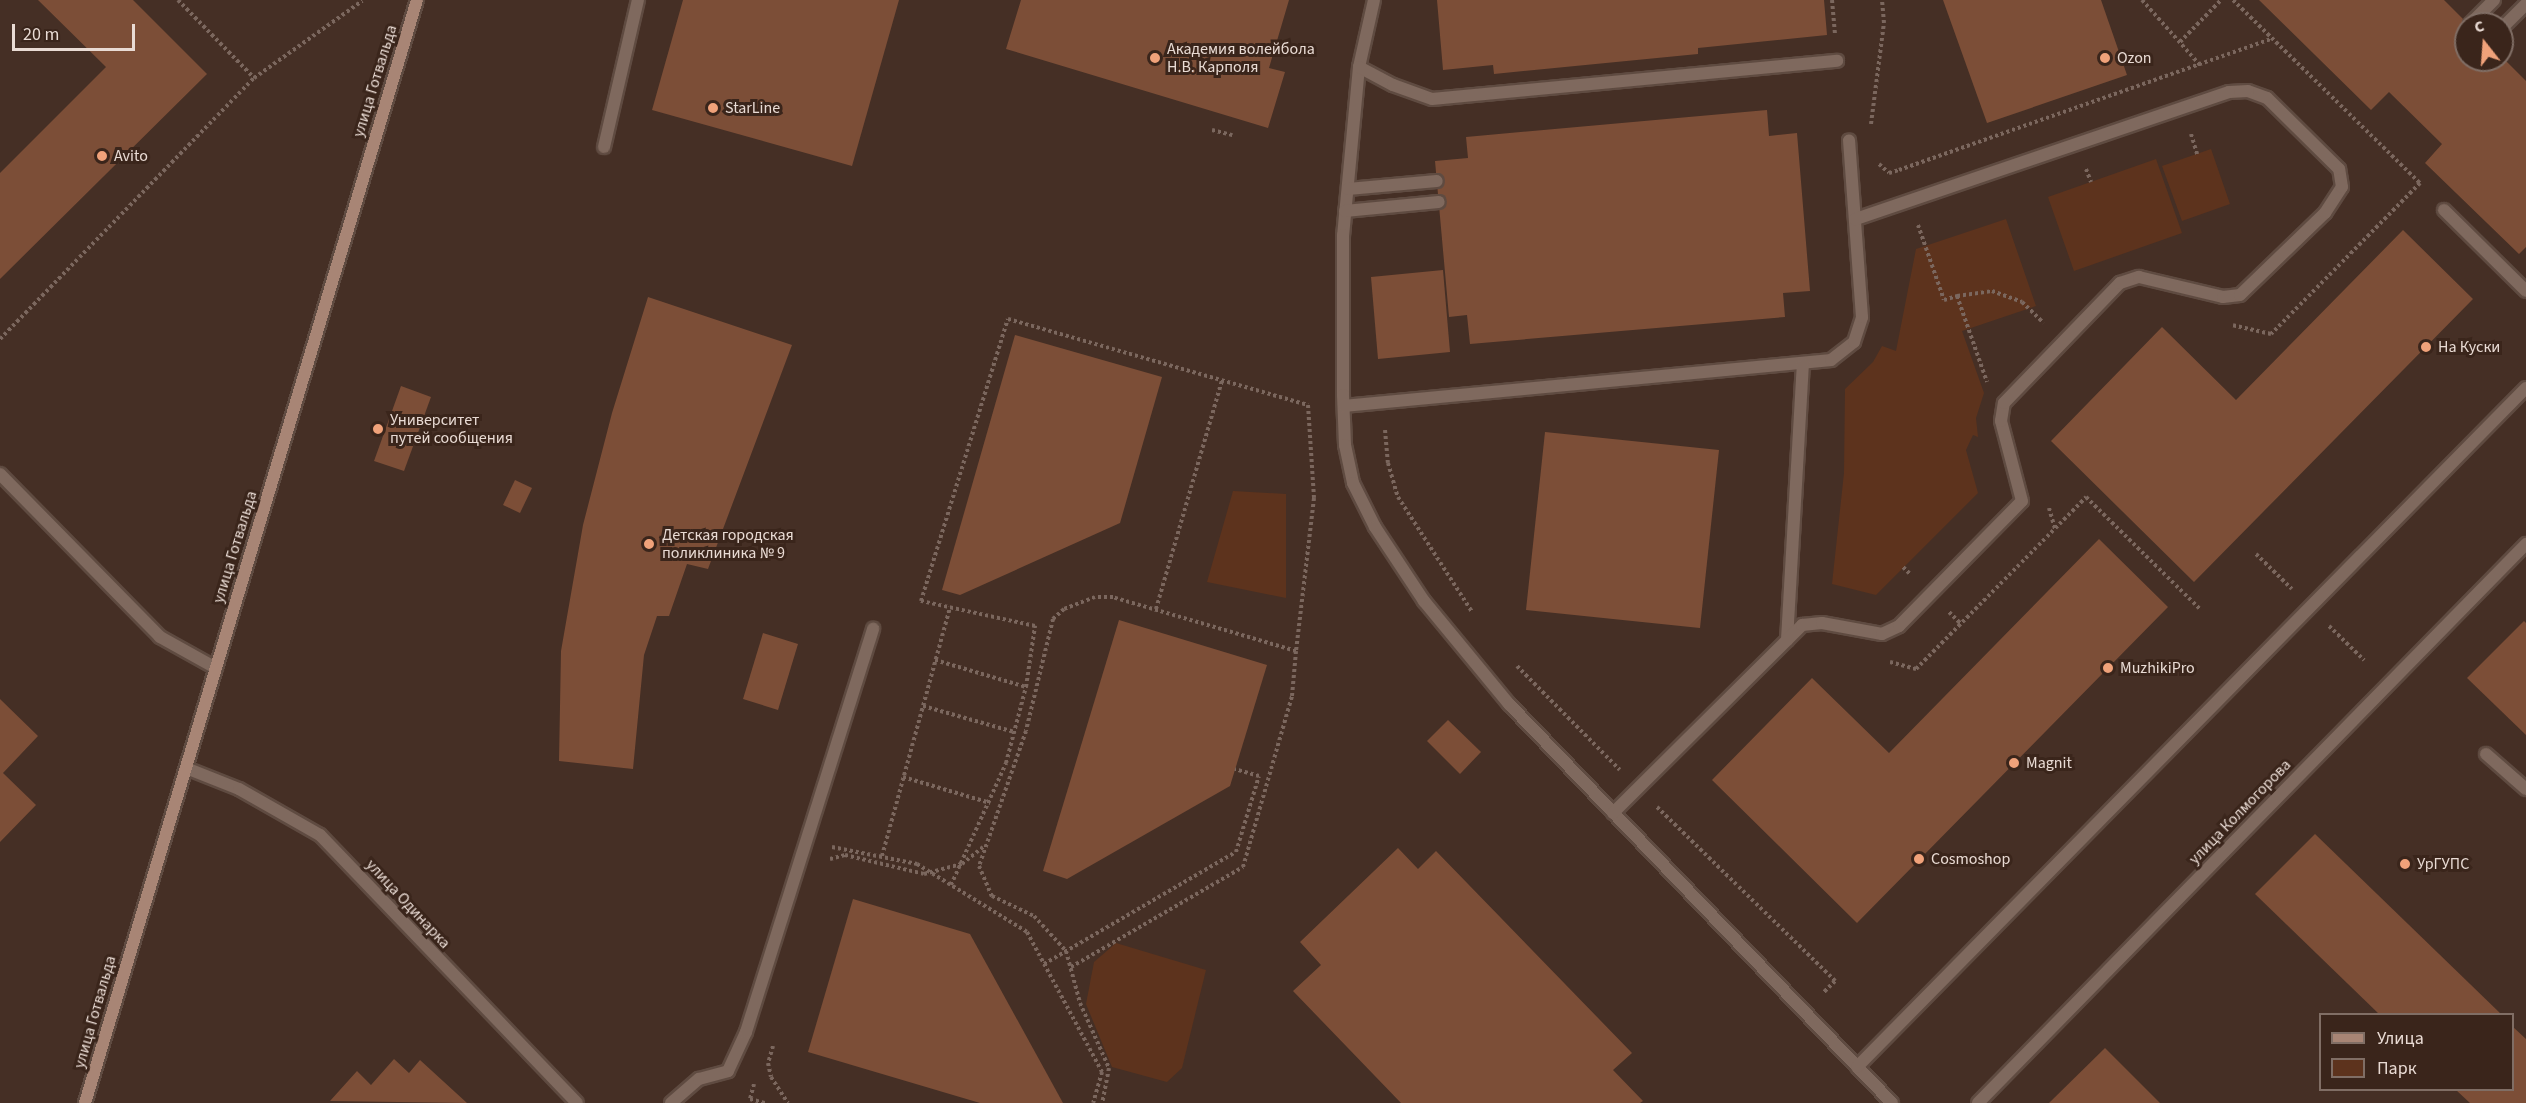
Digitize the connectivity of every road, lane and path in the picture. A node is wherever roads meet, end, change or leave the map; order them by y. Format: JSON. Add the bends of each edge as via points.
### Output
{"nodes":[{"id":1,"x":178,"y":0,"type":"edge"},
{"id":2,"x":417,"y":0,"type":"edge"},
{"id":3,"x":638,"y":0,"type":"edge"},
{"id":4,"x":1374,"y":0,"type":"edge"},
{"id":5,"x":1832,"y":0,"type":"edge"},
{"id":6,"x":1882,"y":0,"type":"edge"},
{"id":7,"x":2142,"y":0,"type":"edge"},
{"id":8,"x":2221,"y":0,"type":"edge"},
{"id":9,"x":2494,"y":0,"type":"edge"},
{"id":10,"x":362,"y":1,"type":"edge"},
{"id":11,"x":2526,"y":4,"type":"edge"},
{"id":12,"x":2482,"y":12,"type":"edge"},
{"id":13,"x":2514,"y":16,"type":"edge"},
{"id":14,"x":2271,"y":39,"type":"dead end"},
{"id":15,"x":2180,"y":42,"type":"junction"},
{"id":16,"x":1837,"y":61,"type":"joint"},
{"id":17,"x":2200,"y":65,"type":"junction"},
{"id":18,"x":1359,"y":67,"type":"junction"},
{"id":19,"x":254,"y":78,"type":"junction"},
{"id":20,"x":1871,"y":127,"type":"dead end"},
{"id":21,"x":1212,"y":130,"type":"dead end"},
{"id":22,"x":1232,"y":135,"type":"dead end"},
{"id":23,"x":1849,"y":140,"type":"dead end"},
{"id":24,"x":604,"y":147,"type":"dead end"},
{"id":25,"x":1899,"y":170,"type":"junction"},
{"id":26,"x":1888,"y":173,"type":"dead end"},
{"id":27,"x":1437,"y":181,"type":"dead end"},
{"id":28,"x":1348,"y":189,"type":"junction"},
{"id":29,"x":1909,"y":200,"type":"junction"},
{"id":30,"x":1439,"y":202,"type":"dead end"},
{"id":31,"x":1346,"y":210,"type":"junction"},
{"id":32,"x":2444,"y":210,"type":"dead end"},
{"id":33,"x":1855,"y":219,"type":"junction"},
{"id":34,"x":2526,"y":291,"type":"edge"},
{"id":35,"x":1957,"y":296,"type":"junction"},
{"id":36,"x":0,"y":339,"type":"edge"},
{"id":37,"x":2062,"y":341,"type":"junction"},
{"id":38,"x":1803,"y":365,"type":"junction"},
{"id":39,"x":1222,"y":380,"type":"junction"},
{"id":40,"x":1996,"y":380,"type":"dead end"},
{"id":41,"x":2526,"y":388,"type":"edge"},
{"id":42,"x":1381,"y":402,"type":"junction"},
{"id":43,"x":1344,"y":406,"type":"junction"},
{"id":44,"x":0,"y":474,"type":"edge"},
{"id":45,"x":2526,"y":544,"type":"edge"},
{"id":46,"x":2183,"y":592,"type":"dead end"},
{"id":47,"x":950,"y":607,"type":"junction"},
{"id":48,"x":1156,"y":609,"type":"junction"},
{"id":49,"x":2201,"y":610,"type":"dead end"},
{"id":50,"x":1479,"y":622,"type":"dead end"},
{"id":51,"x":873,"y":628,"type":"dead end"},
{"id":52,"x":1787,"y":640,"type":"junction"},
{"id":53,"x":1296,"y":651,"type":"junction"},
{"id":54,"x":935,"y":660,"type":"junction"},
{"id":55,"x":1513,"y":662,"type":"dead end"},
{"id":56,"x":216,"y":668,"type":"junction"},
{"id":57,"x":1026,"y":687,"type":"junction"},
{"id":58,"x":923,"y":706,"type":"junction"},
{"id":59,"x":1014,"y":732,"type":"junction"},
{"id":60,"x":2486,"y":754,"type":"dead end"},
{"id":61,"x":186,"y":768,"type":"junction"},
{"id":62,"x":1235,"y":769,"type":"dead end"},
{"id":63,"x":903,"y":777,"type":"junction"},
{"id":64,"x":1638,"y":788,"type":"junction"},
{"id":65,"x":2526,"y":789,"type":"edge"},
{"id":66,"x":990,"y":803,"type":"junction"},
{"id":67,"x":1613,"y":813,"type":"junction"},
{"id":68,"x":983,"y":847,"type":"junction"},
{"id":69,"x":825,"y":848,"type":"dead end"},
{"id":70,"x":882,"y":856,"type":"junction"},
{"id":71,"x":964,"y":863,"type":"junction"},
{"id":72,"x":979,"y":866,"type":"junction"},
{"id":73,"x":825,"y":867,"type":"dead end"},
{"id":74,"x":931,"y":873,"type":"junction"},
{"id":75,"x":951,"y":885,"type":"junction"},
{"id":76,"x":1066,"y":951,"type":"junction"},
{"id":77,"x":1816,"y":963,"type":"dead end"},
{"id":78,"x":1044,"y":964,"type":"junction"},
{"id":79,"x":1071,"y":967,"type":"junction"},
{"id":80,"x":774,"y":1040,"type":"dead end"},
{"id":81,"x":1857,"y":1067,"type":"junction"},
{"id":82,"x":750,"y":1099,"type":"dead end"},
{"id":83,"x":85,"y":1103,"type":"edge"},
{"id":84,"x":577,"y":1103,"type":"edge"},
{"id":85,"x":671,"y":1103,"type":"edge"},
{"id":86,"x":765,"y":1103,"type":"edge"},
{"id":87,"x":788,"y":1103,"type":"edge"},
{"id":88,"x":1093,"y":1103,"type":"edge"},
{"id":89,"x":1102,"y":1103,"type":"edge"},
{"id":90,"x":1892,"y":1103,"type":"edge"},
{"id":91,"x":1977,"y":1103,"type":"edge"}],
"edges":[{"from":1,"to":19,"type":"path"},
{"from":2,"to":56,"type":"main road","name":"улица Готвальда"},
{"from":3,"to":24,"type":"street"},
{"from":4,"to":18,"type":"street"},
{"from":5,"to":16,"type":"path"},
{"from":6,"to":20,"type":"path","via":[[1884,23]]},
{"from":7,"to":15,"type":"path"},
{"from":8,"to":15,"type":"path"},
{"from":9,"to":12,"type":"street"},
{"from":10,"to":19,"type":"path"},
{"from":11,"to":13,"type":"street"},
{"from":14,"to":17,"type":"path"},
{"from":15,"to":17,"type":"path"},
{"from":16,"to":18,"type":"street","via":[[1432,99]]},
{"from":17,"to":25,"type":"path"},
{"from":18,"to":28,"type":"street"},
{"from":19,"to":36,"type":"path"},
{"from":21,"to":22,"type":"path"},
{"from":23,"to":33,"type":"street"},
{"from":25,"to":26,"type":"path"},
{"from":25,"to":29,"type":"path"},
{"from":27,"to":28,"type":"street"},
{"from":28,"to":31,"type":"street"},
{"from":29,"to":33,"type":"street"},
{"from":29,"to":35,"type":"path","via":[[1944,300]]},
{"from":29,"to":37,"type":"street","via":[[2229,92],[2248,91],[2267,98],[2339,169],[2342,187],[2325,213],[2240,295],[2223,297],[2139,278],[2120,283]]},
{"from":30,"to":31,"type":"street"},
{"from":31,"to":43,"type":"street"},
{"from":32,"to":34,"type":"street"},
{"from":33,"to":38,"type":"street","via":[[1862,317],[1854,342],[1831,360]]},
{"from":35,"to":37,"type":"path","via":[[1992,291],[2022,302]]},
{"from":35,"to":40,"type":"path","via":[[1989,388]]},
{"from":37,"to":52,"type":"street","via":[[2004,403],[2001,421],[2022,501],[1899,626],[1882,634],[1822,623],[1802,625]]},
{"from":38,"to":42,"type":"street"},
{"from":38,"to":52,"type":"street"},
{"from":39,"to":47,"type":"path","via":[[1008,320],[921,601]]},
{"from":39,"to":48,"type":"path"},
{"from":39,"to":53,"type":"path","via":[[1308,405],[1314,498]]},
{"from":41,"to":81,"type":"street"},
{"from":42,"to":43,"type":"street"},
{"from":42,"to":50,"type":"path","via":[[1388,463],[1398,496]]},
{"from":43,"to":67,"type":"street","via":[[1353,483],[1375,527],[1424,600],[1509,704]]},
{"from":44,"to":56,"type":"street","via":[[160,637]]},
{"from":45,"to":91,"type":"street","name":"улица Колмогорова"},
{"from":46,"to":49,"type":"path"},
{"from":47,"to":54,"type":"path"},
{"from":47,"to":57,"type":"path","via":[[1035,626]]},
{"from":48,"to":53,"type":"path"},
{"from":48,"to":68,"type":"path","via":[[1113,597],[1095,597],[1064,609],[1053,619],[1014,769]]},
{"from":51,"to":85,"type":"street","via":[[746,1032],[728,1071],[699,1078]]},
{"from":52,"to":64,"type":"street"},
{"from":53,"to":79,"type":"path","via":[[1292,696],[1243,867]]},
{"from":54,"to":57,"type":"path"},
{"from":54,"to":58,"type":"path"},
{"from":55,"to":64,"type":"path"},
{"from":56,"to":61,"type":"main road","name":"улица Готвальда"},
{"from":57,"to":59,"type":"path"},
{"from":58,"to":59,"type":"path"},
{"from":58,"to":63,"type":"path"},
{"from":59,"to":66,"type":"path"},
{"from":60,"to":65,"type":"street"},
{"from":61,"to":83,"type":"main road","name":"улица Готвальда"},
{"from":61,"to":84,"type":"street","name":"улица Одинарка","via":[[239,789],[320,835]]},
{"from":62,"to":76,"type":"path","via":[[1259,776],[1236,852]]},
{"from":63,"to":66,"type":"path"},
{"from":63,"to":70,"type":"path"},
{"from":64,"to":67,"type":"street"},
{"from":64,"to":77,"type":"path"},
{"from":66,"to":71,"type":"path"},
{"from":67,"to":81,"type":"street"},
{"from":68,"to":71,"type":"path"},
{"from":68,"to":72,"type":"path"},
{"from":69,"to":70,"type":"path","via":[[843,847]]},
{"from":70,"to":74,"type":"path","via":[[917,864]]},
{"from":71,"to":72,"type":"path"},
{"from":71,"to":74,"type":"path"},
{"from":71,"to":75,"type":"path"},
{"from":72,"to":76,"type":"path","via":[[992,896],[1034,916]]},
{"from":73,"to":74,"type":"path","via":[[829,860],[845,855],[909,873]]},
{"from":74,"to":75,"type":"path"},
{"from":75,"to":78,"type":"path","via":[[1027,932]]},
{"from":76,"to":78,"type":"path"},
{"from":76,"to":79,"type":"path"},
{"from":78,"to":88,"type":"path","via":[[1102,1072]]},
{"from":79,"to":89,"type":"path","via":[[1080,1003],[1109,1068]]},
{"from":80,"to":87,"type":"path","via":[[768,1062],[771,1077]]},
{"from":81,"to":90,"type":"street"},
{"from":82,"to":86,"type":"path"}]}
